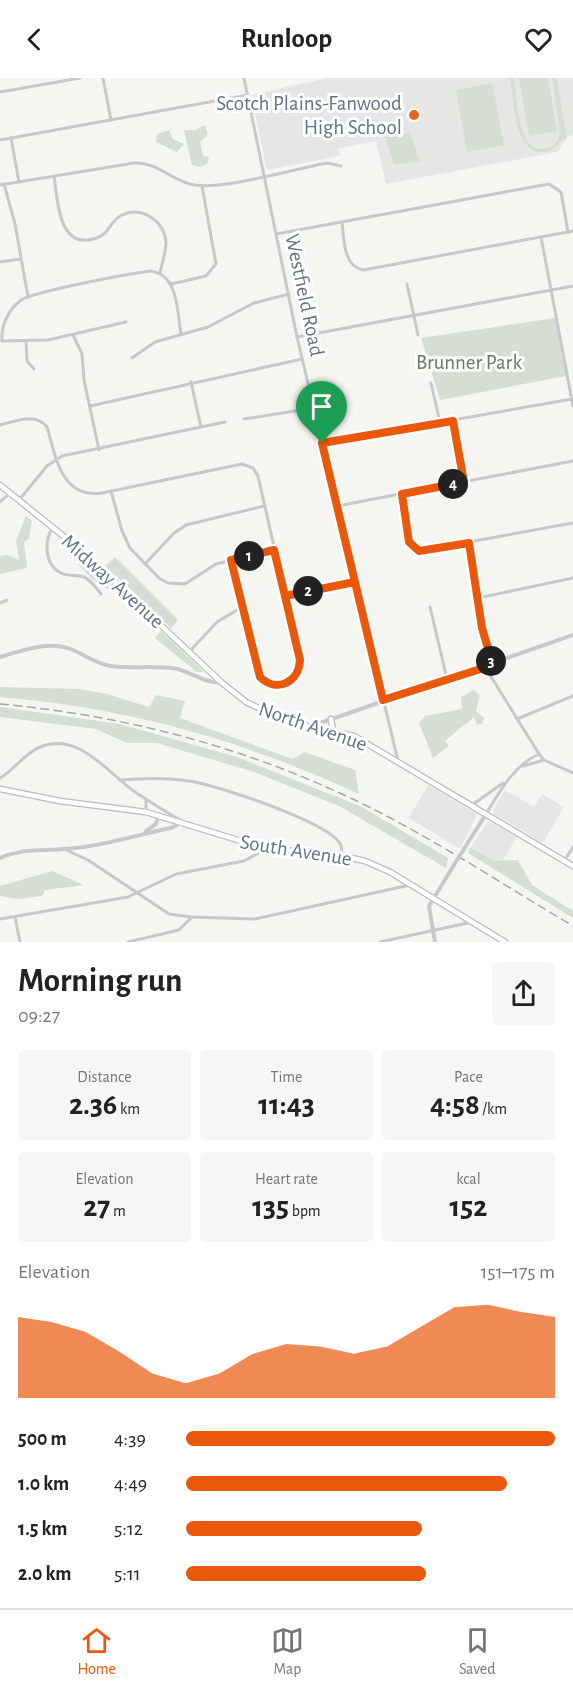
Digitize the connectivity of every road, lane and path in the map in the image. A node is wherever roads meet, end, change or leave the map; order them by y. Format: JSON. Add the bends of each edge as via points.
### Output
{"nodes":[{"id":1,"x":80,"y":78,"type":"edge"},
{"id":2,"x":103,"y":78,"type":"edge"},
{"id":3,"x":244,"y":78,"type":"edge"},
{"id":4,"x":0,"y":92,"type":"edge"},
{"id":5,"x":248,"y":95,"type":"junction"},
{"id":6,"x":111,"y":120,"type":"junction"},
{"id":7,"x":11,"y":138,"type":"junction"},
{"id":8,"x":0,"y":140,"type":"edge"},
{"id":9,"x":341,"y":166,"type":"dead end"},
{"id":10,"x":264,"y":175,"type":"junction"},
{"id":11,"x":54,"y":176,"type":"junction"},
{"id":12,"x":19,"y":182,"type":"junction"},
{"id":13,"x":2,"y":184,"type":"edge"},
{"id":14,"x":202,"y":186,"type":"junction"},
{"id":15,"x":342,"y":222,"type":"junction"},
{"id":16,"x":573,"y":231,"type":"edge"},
{"id":17,"x":567,"y":232,"type":"junction"},
{"id":18,"x":276,"y":234,"type":"junction"},
{"id":19,"x":542,"y":237,"type":"junction"},
{"id":20,"x":21,"y":259,"type":"junction"},
{"id":21,"x":0,"y":262,"type":"edge"},
{"id":22,"x":160,"y":273,"type":"junction"},
{"id":23,"x":171,"y":284,"type":"junction"},
{"id":24,"x":407,"y":284,"type":"dead end"},
{"id":25,"x":573,"y":286,"type":"edge"},
{"id":26,"x":551,"y":290,"type":"junction"},
{"id":27,"x":289,"y":294,"type":"junction"},
{"id":28,"x":28,"y":297,"type":"junction"},
{"id":29,"x":415,"y":316,"type":"junction"},
{"id":30,"x":126,"y":322,"type":"dead end"},
{"id":31,"x":73,"y":334,"type":"junction"},
{"id":32,"x":181,"y":334,"type":"junction"},
{"id":33,"x":418,"y":335,"type":"dead end"},
{"id":34,"x":297,"y":337,"type":"junction"},
{"id":35,"x":1,"y":341,"type":"edge"},
{"id":36,"x":26,"y":341,"type":"junction"},
{"id":37,"x":132,"y":358,"type":"dead end"},
{"id":38,"x":303,"y":359,"type":"junction"},
{"id":39,"x":34,"y":369,"type":"dead end"},
{"id":40,"x":191,"y":382,"type":"junction"},
{"id":41,"x":431,"y":383,"type":"dead end"},
{"id":42,"x":572,"y":399,"type":"junction"},
{"id":43,"x":90,"y":406,"type":"junction"},
{"id":44,"x":573,"y":406,"type":"edge"},
{"id":45,"x":314,"y":408,"type":"junction"},
{"id":46,"x":244,"y":419,"type":"dead end"},
{"id":47,"x":453,"y":421,"type":"junction"},
{"id":48,"x":225,"y":422,"type":"dead end"},
{"id":49,"x":440,"y":422,"type":"junction"},
{"id":50,"x":0,"y":425,"type":"edge"},
{"id":51,"x":201,"y":428,"type":"junction"},
{"id":52,"x":322,"y":443,"type":"junction"},
{"id":53,"x":99,"y":450,"type":"junction"},
{"id":54,"x":56,"y":459,"type":"junction"},
{"id":55,"x":573,"y":461,"type":"edge"},
{"id":56,"x":464,"y":482,"type":"junction"},
{"id":57,"x":0,"y":485,"type":"edge"},
{"id":58,"x":111,"y":491,"type":"junction"},
{"id":59,"x":10,"y":493,"type":"junction"},
{"id":60,"x":402,"y":494,"type":"junction"},
{"id":61,"x":19,"y":500,"type":"junction"},
{"id":62,"x":0,"y":502,"type":"edge"},
{"id":63,"x":264,"y":506,"type":"junction"},
{"id":64,"x":337,"y":506,"type":"junction"},
{"id":65,"x":573,"y":523,"type":"edge"},
{"id":66,"x":53,"y":527,"type":"junction"},
{"id":67,"x":469,"y":543,"type":"junction"},
{"id":68,"x":274,"y":550,"type":"junction"},
{"id":69,"x":231,"y":560,"type":"junction"},
{"id":70,"x":145,"y":564,"type":"junction"},
{"id":71,"x":573,"y":578,"type":"edge"},
{"id":72,"x":355,"y":582,"type":"junction"},
{"id":73,"x":100,"y":594,"type":"dead end"},
{"id":74,"x":285,"y":596,"type":"junction"},
{"id":75,"x":477,"y":598,"type":"junction"},
{"id":76,"x":7,"y":600,"type":"dead end"},
{"id":77,"x":0,"y":603,"type":"edge"},
{"id":78,"x":242,"y":607,"type":"junction"},
{"id":79,"x":430,"y":607,"type":"dead end"},
{"id":80,"x":573,"y":635,"type":"edge"},
{"id":81,"x":189,"y":652,"type":"junction"},
{"id":82,"x":0,"y":657,"type":"edge"},
{"id":83,"x":493,"y":665,"type":"junction"},
{"id":84,"x":485,"y":668,"type":"junction"},
{"id":85,"x":447,"y":679,"type":"junction"},
{"id":86,"x":220,"y":682,"type":"junction"},
{"id":87,"x":573,"y":696,"type":"edge"},
{"id":88,"x":383,"y":700,"type":"junction"},
{"id":89,"x":331,"y":719,"type":"junction"},
{"id":90,"x":517,"y":719,"type":"junction"},
{"id":91,"x":312,"y":726,"type":"junction"},
{"id":92,"x":333,"y":730,"type":"junction"},
{"id":93,"x":538,"y":754,"type":"junction"},
{"id":94,"x":544,"y":760,"type":"junction"},
{"id":95,"x":398,"y":762,"type":"junction"},
{"id":96,"x":522,"y":766,"type":"junction"},
{"id":97,"x":573,"y":773,"type":"edge"},
{"id":98,"x":0,"y":778,"type":"edge"},
{"id":99,"x":120,"y":780,"type":"junction"},
{"id":100,"x":505,"y":782,"type":"junction"},
{"id":101,"x":0,"y":789,"type":"edge"},
{"id":102,"x":145,"y":798,"type":"junction"},
{"id":103,"x":472,"y":806,"type":"junction"},
{"id":104,"x":146,"y":812,"type":"junction"},
{"id":105,"x":159,"y":814,"type":"junction"},
{"id":106,"x":486,"y":814,"type":"junction"},
{"id":107,"x":183,"y":822,"type":"junction"},
{"id":108,"x":145,"y":832,"type":"junction"},
{"id":109,"x":573,"y":847,"type":"edge"},
{"id":110,"x":63,"y":849,"type":"junction"},
{"id":111,"x":267,"y":849,"type":"junction"},
{"id":112,"x":342,"y":855,"type":"junction"},
{"id":113,"x":0,"y":858,"type":"edge"},
{"id":114,"x":564,"y":861,"type":"junction"},
{"id":115,"x":573,"y":866,"type":"edge"},
{"id":116,"x":410,"y":885,"type":"junction"},
{"id":117,"x":138,"y":892,"type":"junction"},
{"id":118,"x":434,"y":899,"type":"junction"},
{"id":119,"x":15,"y":917,"type":"junction"},
{"id":120,"x":191,"y":917,"type":"junction"},
{"id":121,"x":0,"y":919,"type":"edge"},
{"id":122,"x":472,"y":922,"type":"junction"},
{"id":123,"x":433,"y":931,"type":"junction"},
{"id":124,"x":20,"y":942,"type":"edge"},
{"id":125,"x":128,"y":942,"type":"edge"},
{"id":126,"x":380,"y":942,"type":"edge"},
{"id":127,"x":435,"y":942,"type":"edge"},
{"id":128,"x":505,"y":942,"type":"edge"}],
"edges":[{"from":1,"to":4,"type":"street"},
{"from":2,"to":6,"type":"street"},
{"from":3,"to":5,"type":"street","name":"Westfield Road"},
{"from":5,"to":6,"type":"street"},
{"from":5,"to":10,"type":"street","name":"Westfield Road"},
{"from":6,"to":7,"type":"street"},
{"from":7,"to":8,"type":"street"},
{"from":7,"to":12,"type":"street"},
{"from":9,"to":10,"type":"street","via":[[327,163]]},
{"from":10,"to":14,"type":"street"},
{"from":10,"to":18,"type":"street","name":"Westfield Road"},
{"from":11,"to":12,"type":"street"},
{"from":11,"to":14,"type":"street","via":[[144,163],[180,181]]},
{"from":11,"to":22,"type":"street","via":[[62,225],[75,238],[99,237],[114,220],[126,214],[139,213],[154,219],[166,241]]},
{"from":12,"to":13,"type":"street"},
{"from":13,"to":20,"type":"street"},
{"from":14,"to":23,"type":"street","via":[[216,264],[206,276]]},
{"from":15,"to":17,"type":"street","via":[[549,184],[561,192]]},
{"from":15,"to":18,"type":"street"},
{"from":15,"to":19,"type":"street","via":[[349,261],[363,270]]},
{"from":16,"to":17,"type":"street"},
{"from":17,"to":19,"type":"street"},
{"from":18,"to":27,"type":"street","name":"Westfield Road"},
{"from":19,"to":26,"type":"street"},
{"from":20,"to":21,"type":"street"},
{"from":20,"to":28,"type":"street"},
{"from":22,"to":23,"type":"street"},
{"from":22,"to":28,"type":"street","via":[[147,271]]},
{"from":23,"to":32,"type":"street"},
{"from":24,"to":29,"type":"street"},
{"from":25,"to":26,"type":"street"},
{"from":26,"to":29,"type":"street"},
{"from":26,"to":42,"type":"street"},
{"from":27,"to":32,"type":"street","via":[[254,303],[216,324]]},
{"from":27,"to":34,"type":"street","name":"Westfield Road"},
{"from":28,"to":35,"type":"street","via":[[8,314]]},
{"from":29,"to":33,"type":"street"},
{"from":29,"to":34,"type":"street"},
{"from":30,"to":31,"type":"street"},
{"from":31,"to":36,"type":"street"},
{"from":31,"to":43,"type":"street","via":[[82,354]]},
{"from":32,"to":37,"type":"street","via":[[155,342]]},
{"from":34,"to":38,"type":"street","name":"Westfield Road"},
{"from":35,"to":36,"type":"street"},
{"from":36,"to":39,"type":"street","via":[[27,361]]},
{"from":38,"to":40,"type":"street"},
{"from":38,"to":45,"type":"street","name":"Westfield Road"},
{"from":40,"to":43,"type":"street"},
{"from":40,"to":51,"type":"street"},
{"from":41,"to":49,"type":"street"},
{"from":42,"to":44,"type":"street"},
{"from":42,"to":47,"type":"street"},
{"from":43,"to":53,"type":"street"},
{"from":45,"to":46,"type":"street"},
{"from":45,"to":52,"type":"street","name":"Westfield Road"},
{"from":47,"to":49,"type":"street"},
{"from":47,"to":56,"type":"street"},
{"from":48,"to":51,"type":"street"},
{"from":49,"to":52,"type":"street"},
{"from":50,"to":54,"type":"street","via":[[39,420],[47,427]]},
{"from":51,"to":53,"type":"street"},
{"from":52,"to":64,"type":"street","name":"Westfield Road"},
{"from":53,"to":54,"type":"street"},
{"from":54,"to":58,"type":"street","via":[[62,476],[76,489],[91,494]]},
{"from":54,"to":61,"type":"street"},
{"from":55,"to":56,"type":"street"},
{"from":56,"to":60,"type":"street"},
{"from":57,"to":59,"type":"main road","name":"Midway Avenue"},
{"from":58,"to":63,"type":"street","via":[[242,464],[257,474]]},
{"from":58,"to":70,"type":"street","via":[[125,539]]},
{"from":59,"to":61,"type":"main road","name":"Midway Avenue"},
{"from":59,"to":62,"type":"street"},
{"from":60,"to":64,"type":"street"},
{"from":60,"to":67,"type":"street","via":[[413,549],[424,551]]},
{"from":61,"to":66,"type":"main road","name":"Midway Avenue"},
{"from":63,"to":68,"type":"street"},
{"from":63,"to":70,"type":"street","via":[[186,525]]},
{"from":64,"to":72,"type":"street","name":"Westfield Road"},
{"from":65,"to":67,"type":"street"},
{"from":66,"to":73,"type":"street","via":[[47,550],[52,566],[62,574],[86,579]]},
{"from":66,"to":81,"type":"main road","name":"Midway Avenue"},
{"from":67,"to":75,"type":"street"},
{"from":68,"to":69,"type":"street"},
{"from":68,"to":74,"type":"street"},
{"from":69,"to":70,"type":"street","via":[[176,585],[163,581]]},
{"from":69,"to":78,"type":"street"},
{"from":71,"to":75,"type":"street"},
{"from":72,"to":74,"type":"street"},
{"from":72,"to":88,"type":"street","name":"Westfield Road"},
{"from":74,"to":78,"type":"street","via":[[300,660],[296,676],[285,684],[271,685],[257,673]]},
{"from":75,"to":83,"type":"street"},
{"from":76,"to":77,"type":"street"},
{"from":78,"to":81,"type":"street","via":[[217,622]]},
{"from":79,"to":85,"type":"street"},
{"from":80,"to":83,"type":"street"},
{"from":81,"to":86,"type":"main road","name":"Midway Avenue"},
{"from":82,"to":86,"type":"street","name":"North Avenue","via":[[54,645],[108,665],[164,667]]},
{"from":83,"to":84,"type":"street"},
{"from":84,"to":85,"type":"street"},
{"from":84,"to":90,"type":"street"},
{"from":85,"to":88,"type":"street"},
{"from":86,"to":91,"type":"main road","name":"North Avenue","via":[[261,711]]},
{"from":87,"to":90,"type":"street"},
{"from":88,"to":89,"type":"street"},
{"from":88,"to":95,"type":"street","name":"Westfield Road"},
{"from":89,"to":91,"type":"street"},
{"from":89,"to":92,"type":"main road"},
{"from":90,"to":93,"type":"street"},
{"from":91,"to":92,"type":"main road","name":"North Avenue"},
{"from":92,"to":95,"type":"main road","name":"North Avenue","via":[[354,736]]},
{"from":93,"to":94,"type":"street"},
{"from":93,"to":96,"type":"street"},
{"from":94,"to":96,"type":"street"},
{"from":94,"to":97,"type":"street"},
{"from":95,"to":103,"type":"main road","name":"North Avenue"},
{"from":96,"to":100,"type":"street"},
{"from":98,"to":99,"type":"street","via":[[33,751],[61,744],[84,752]]},
{"from":99,"to":102,"type":"street"},
{"from":99,"to":112,"type":"street","via":[[168,778],[223,789],[288,812],[332,836],[340,843]]},
{"from":100,"to":103,"type":"street"},
{"from":100,"to":106,"type":"street"},
{"from":101,"to":104,"type":"main road","name":"South Avenue"},
{"from":102,"to":104,"type":"street"},
{"from":102,"to":107,"type":"street"},
{"from":103,"to":106,"type":"main road","name":"North Avenue"},
{"from":104,"to":105,"type":"main road","name":"South Avenue"},
{"from":105,"to":107,"type":"main road","name":"South Avenue"},
{"from":105,"to":108,"type":"street","via":[[156,824]]},
{"from":106,"to":114,"type":"main road","name":"North Avenue"},
{"from":106,"to":118,"type":"street","bridge":true},
{"from":107,"to":108,"type":"street"},
{"from":107,"to":111,"type":"main road","name":"South Avenue"},
{"from":108,"to":110,"type":"street"},
{"from":109,"to":114,"type":"street"},
{"from":110,"to":113,"type":"street","via":[[30,849]]},
{"from":110,"to":117,"type":"street"},
{"from":111,"to":112,"type":"main road","name":"South Avenue"},
{"from":111,"to":117,"type":"street","via":[[244,861],[176,874]]},
{"from":112,"to":116,"type":"main road","name":"South Avenue","via":[[379,867]]},
{"from":114,"to":115,"type":"main road","name":"North Avenue"},
{"from":116,"to":118,"type":"main road","name":"South Avenue"},
{"from":116,"to":120,"type":"street","via":[[255,919]]},
{"from":117,"to":119,"type":"street","via":[[95,904]]},
{"from":117,"to":120,"type":"street","via":[[169,914]]},
{"from":118,"to":122,"type":"main road","name":"South Avenue"},
{"from":118,"to":123,"type":"street","via":[[428,911]]},
{"from":119,"to":121,"type":"street"},
{"from":119,"to":124,"type":"street"},
{"from":120,"to":125,"type":"street","via":[[179,930]]},
{"from":122,"to":123,"type":"street"},
{"from":122,"to":128,"type":"main road","name":"South Avenue"},
{"from":123,"to":126,"type":"street"},
{"from":123,"to":127,"type":"street"}]}
